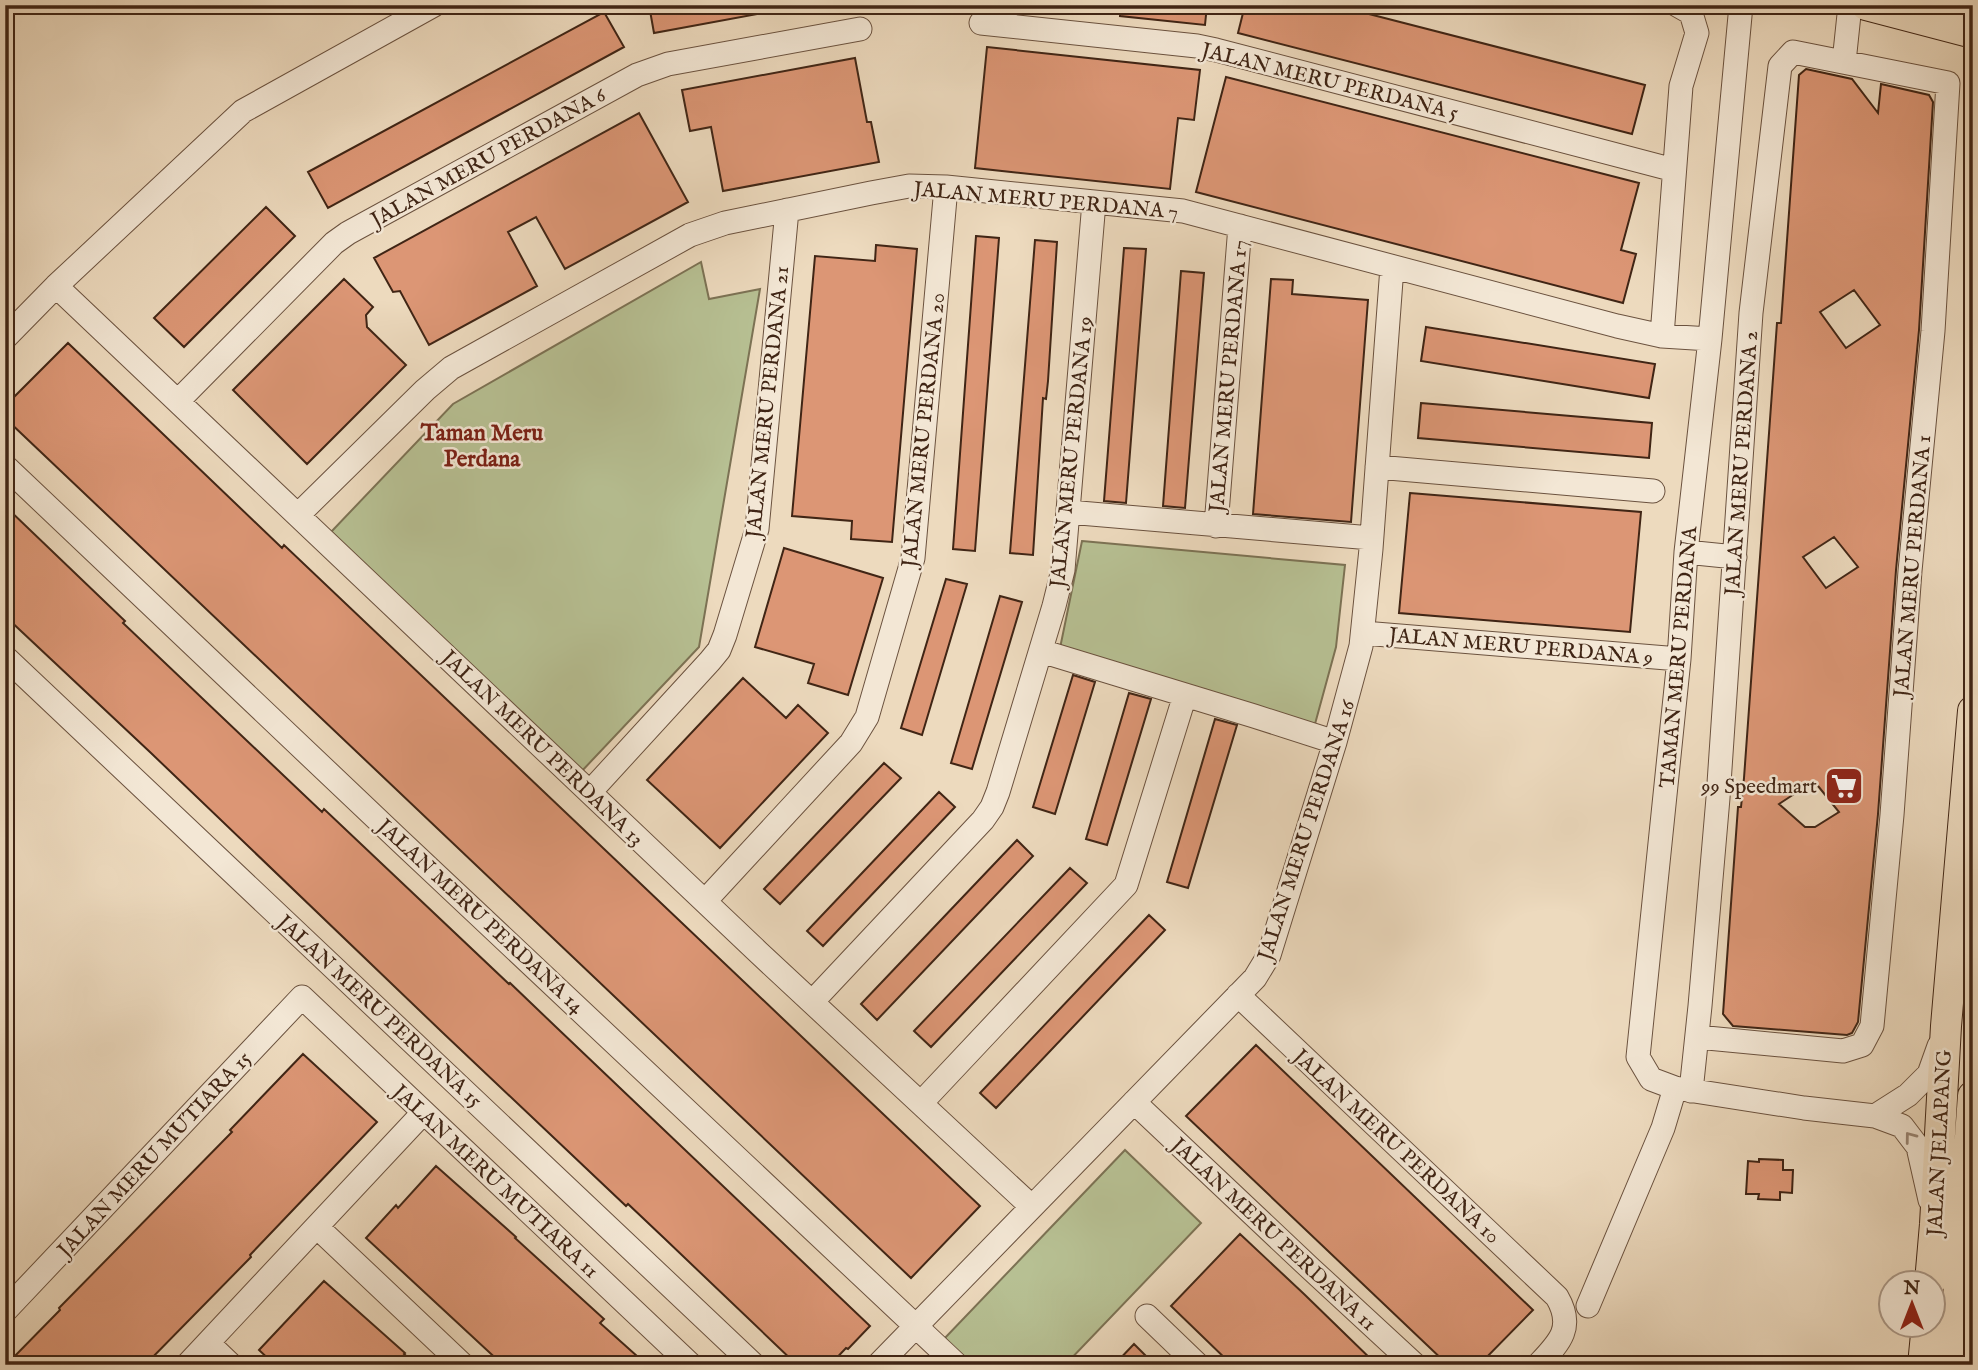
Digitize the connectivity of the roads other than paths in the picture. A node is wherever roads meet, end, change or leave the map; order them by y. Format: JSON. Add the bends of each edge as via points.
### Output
{"nodes":[{"id":1,"x":434,"y":5,"type":"edge"},
{"id":2,"x":1677,"y":5,"type":"edge"},
{"id":3,"x":1741,"y":5,"type":"edge"},
{"id":4,"x":1850,"y":5,"type":"edge"},
{"id":5,"x":1866,"y":5,"type":"edge"},
{"id":6,"x":981,"y":23,"type":"dead end"},
{"id":7,"x":860,"y":29,"type":"dead end"},
{"id":8,"x":1973,"y":33,"type":"edge"},
{"id":9,"x":1844,"y":62,"type":"junction"},
{"id":10,"x":1948,"y":83,"type":"joint"},
{"id":11,"x":1674,"y":170,"type":"junction"},
{"id":12,"x":946,"y":187,"type":"junction"},
{"id":13,"x":1094,"y":202,"type":"junction"},
{"id":14,"x":787,"y":210,"type":"junction"},
{"id":15,"x":1240,"y":226,"type":"junction"},
{"id":16,"x":1392,"y":267,"type":"junction"},
{"id":17,"x":56,"y":286,"type":"junction"},
{"id":18,"x":1662,"y":336,"type":"junction"},
{"id":19,"x":5,"y":338,"type":"edge"},
{"id":20,"x":1710,"y":339,"type":"junction"},
{"id":21,"x":178,"y":401,"type":"junction"},
{"id":22,"x":5,"y":466,"type":"edge"},
{"id":23,"x":1377,"y":467,"type":"junction"},
{"id":24,"x":1653,"y":491,"type":"dead end"},
{"id":25,"x":1068,"y":512,"type":"junction"},
{"id":26,"x":298,"y":515,"type":"junction"},
{"id":27,"x":1216,"y":526,"type":"junction"},
{"id":28,"x":1371,"y":538,"type":"junction"},
{"id":29,"x":1686,"y":552,"type":"junction"},
{"id":30,"x":1735,"y":557,"type":"junction"},
{"id":31,"x":1363,"y":633,"type":"junction"},
{"id":32,"x":1041,"y":651,"type":"junction"},
{"id":33,"x":5,"y":657,"type":"edge"},
{"id":34,"x":1679,"y":659,"type":"junction"},
{"id":35,"x":1185,"y":695,"type":"junction"},
{"id":36,"x":1973,"y":711,"type":"edge"},
{"id":37,"x":1335,"y":742,"type":"junction"},
{"id":38,"x":590,"y":792,"type":"junction"},
{"id":39,"x":705,"y":901,"type":"junction"},
{"id":40,"x":1238,"y":995,"type":"junction"},
{"id":41,"x":302,"y":997,"type":"joint"},
{"id":42,"x":813,"y":1001,"type":"junction"},
{"id":43,"x":1946,"y":1026,"type":"junction"},
{"id":44,"x":1696,"y":1037,"type":"junction"},
{"id":45,"x":1683,"y":1089,"type":"junction"},
{"id":46,"x":1973,"y":1096,"type":"edge"},
{"id":47,"x":1134,"y":1102,"type":"junction"},
{"id":48,"x":921,"y":1103,"type":"junction"},
{"id":49,"x":423,"y":1112,"type":"junction"},
{"id":50,"x":1875,"y":1116,"type":"junction"},
{"id":51,"x":1032,"y":1208,"type":"junction"},
{"id":52,"x":1935,"y":1224,"type":"junction"},
{"id":53,"x":317,"y":1227,"type":"junction"},
{"id":54,"x":1931,"y":1268,"type":"edge"},
{"id":55,"x":1588,"y":1306,"type":"dead end"},
{"id":56,"x":5,"y":1311,"type":"edge"},
{"id":57,"x":1147,"y":1316,"type":"dead end"},
{"id":58,"x":916,"y":1325,"type":"junction"},
{"id":59,"x":1926,"y":1338,"type":"edge"},
{"id":60,"x":208,"y":1343,"type":"junction"},
{"id":61,"x":187,"y":1365,"type":"edge"},
{"id":62,"x":230,"y":1365,"type":"edge"},
{"id":63,"x":463,"y":1365,"type":"edge"},
{"id":64,"x":691,"y":1365,"type":"edge"},
{"id":65,"x":754,"y":1365,"type":"edge"},
{"id":66,"x":878,"y":1365,"type":"edge"},
{"id":67,"x":957,"y":1365,"type":"edge"},
{"id":68,"x":1198,"y":1365,"type":"edge"},
{"id":69,"x":1415,"y":1365,"type":"edge"},
{"id":70,"x":1538,"y":1365,"type":"edge"},
{"id":71,"x":1923,"y":1365,"type":"edge"},
{"id":72,"x":1953,"y":1365,"type":"edge"}],
"edges":[{"from":1,"to":17,"type":"street","via":[[243,111]]},
{"from":2,"to":11,"type":"street","via":[[1690,13],[1697,33],[1681,86]]},
{"from":3,"to":20,"type":"street","name":"TAMAN MERU PERDANA"},
{"from":4,"to":9,"type":"street"},
{"from":5,"to":8,"type":"main road"},
{"from":6,"to":11,"type":"street","name":"JALAN MERU PERDANA 5","via":[[1216,50]]},
{"from":7,"to":21,"type":"street","name":"JALAN MERU PERDANA 6","via":[[668,64],[637,75],[348,233]]},
{"from":9,"to":10,"type":"street","name":"JALAN MERU PERDANA 2"},
{"from":9,"to":30,"type":"street","name":"JALAN MERU PERDANA 2","via":[[1793,52],[1780,66],[1751,313]]},
{"from":10,"to":44,"type":"street","name":"JALAN MERU PERDANA 1","via":[[1933,331],[1872,1026],[1862,1045],[1843,1051]]},
{"from":11,"to":18,"type":"street"},
{"from":12,"to":13,"type":"street","name":"JALAN MERU PERDANA 7"},
{"from":12,"to":14,"type":"street","name":"JALAN MERU PERDANA 7","via":[[909,186]]},
{"from":12,"to":39,"type":"street","name":"JALAN MERU PERDANA 20","via":[[915,550],[867,717],[851,743]]},
{"from":13,"to":15,"type":"street","name":"JALAN MERU PERDANA 7","via":[[1183,211]]},
{"from":13,"to":25,"type":"street","name":"JALAN MERU PERDANA 19"},
{"from":14,"to":26,"type":"street","name":"JALAN MERU PERDANA 7","via":[[690,235],[451,369]]},
{"from":14,"to":38,"type":"street","name":"JALAN MERU PERDANA 21","via":[[757,529],[725,635],[710,662]]},
{"from":15,"to":16,"type":"street","name":"JALAN MERU PERDANA 7"},
{"from":15,"to":27,"type":"street","name":"JALAN MERU PERDANA 17"},
{"from":16,"to":18,"type":"street","name":"JALAN MERU PERDANA 7"},
{"from":16,"to":23,"type":"street","name":"JALAN MERU PERDANA 16"},
{"from":17,"to":19,"type":"street"},
{"from":17,"to":21,"type":"street","name":"JALAN MERU PERDANA 13"},
{"from":18,"to":20,"type":"street","name":"JALAN MERU PERDANA 7"},
{"from":20,"to":29,"type":"street","name":"TAMAN MERU PERDANA"},
{"from":21,"to":26,"type":"street","name":"JALAN MERU PERDANA 13"},
{"from":22,"to":58,"type":"street","name":"JALAN MERU PERDANA 14"},
{"from":23,"to":24,"type":"street"},
{"from":23,"to":28,"type":"street","name":"JALAN MERU PERDANA 16"},
{"from":25,"to":27,"type":"street"},
{"from":25,"to":32,"type":"street","name":"JALAN MERU PERDANA 19","via":[[1059,589]]},
{"from":26,"to":38,"type":"street","name":"JALAN MERU PERDANA 13"},
{"from":27,"to":28,"type":"street"},
{"from":28,"to":31,"type":"street","name":"JALAN MERU PERDANA 16"},
{"from":29,"to":30,"type":"street"},
{"from":29,"to":34,"type":"street","name":"TAMAN MERU PERDANA"},
{"from":30,"to":44,"type":"street","name":"JALAN MERU PERDANA 2"},
{"from":31,"to":34,"type":"street","name":"JALAN MERU PERDANA 9"},
{"from":31,"to":37,"type":"street","name":"JALAN MERU PERDANA 16"},
{"from":32,"to":35,"type":"street"},
{"from":32,"to":42,"type":"street","name":"JALAN MERU PERDANA 19","via":[[992,807]]},
{"from":33,"to":65,"type":"street","name":"JALAN MERU PERDANA 15"},
{"from":34,"to":45,"type":"street","name":"TAMAN MERU PERDANA","via":[[1638,1057],[1651,1079]]},
{"from":35,"to":37,"type":"street"},
{"from":35,"to":48,"type":"street","via":[[1126,885]]},
{"from":36,"to":43,"type":"main road","name":"JALAN JELAPANG"},
{"from":37,"to":40,"type":"street","name":"JALAN MERU PERDANA 16","via":[[1269,955]]},
{"from":38,"to":39,"type":"street","name":"JALAN MERU PERDANA 13"},
{"from":39,"to":42,"type":"street","name":"JALAN MERU PERDANA 13"},
{"from":40,"to":47,"type":"street","name":"JALAN MERU PERDANA 16"},
{"from":40,"to":70,"type":"street","name":"JALAN MERU PERDANA 10","via":[[1557,1297],[1563,1307],[1563,1333],[1559,1344]]},
{"from":41,"to":49,"type":"street","name":"JALAN MERU MUTIARA 11"},
{"from":41,"to":56,"type":"street","name":"JALAN MERU MUTIARA 15"},
{"from":42,"to":48,"type":"street","name":"JALAN MERU PERDANA 13"},
{"from":43,"to":50,"type":"street","via":[[1929,1074],[1908,1095]]},
{"from":43,"to":52,"type":"main road","name":"JALAN JELAPANG"},
{"from":44,"to":45,"type":"street","name":"JALAN MERU PERDANA 2"},
{"from":45,"to":50,"type":"street","name":"TAMAN MERU PERDANA"},
{"from":45,"to":55,"type":"street","name":"JALAN MERU PERDANA 2"},
{"from":46,"to":72,"type":"main road","name":"JALAN JELAPANG"},
{"from":47,"to":51,"type":"street","name":"JALAN MERU PERDANA 16"},
{"from":47,"to":69,"type":"street","name":"JALAN MERU PERDANA 11"},
{"from":48,"to":51,"type":"street","name":"JALAN MERU PERDANA 13"},
{"from":49,"to":53,"type":"street"},
{"from":49,"to":64,"type":"street","name":"JALAN MERU MUTIARA 11"},
{"from":52,"to":50,"type":"street","name":"TAMAN MERU PERDANA","one_way":true,"via":[[1918,1147],[1902,1126]]},
{"from":51,"to":58,"type":"street","name":"JALAN MERU PERDANA 16"},
{"from":52,"to":54,"type":"main road","name":"JALAN JELAPANG"},
{"from":53,"to":60,"type":"street"},
{"from":53,"to":63,"type":"street"},
{"from":57,"to":68,"type":"street"},
{"from":58,"to":66,"type":"street","name":"JALAN MERU PERDANA 16"},
{"from":58,"to":67,"type":"street","name":"JALAN MERU PERDANA 14"},
{"from":59,"to":71,"type":"main road"},
{"from":60,"to":61,"type":"street"},
{"from":60,"to":62,"type":"street"}]}
